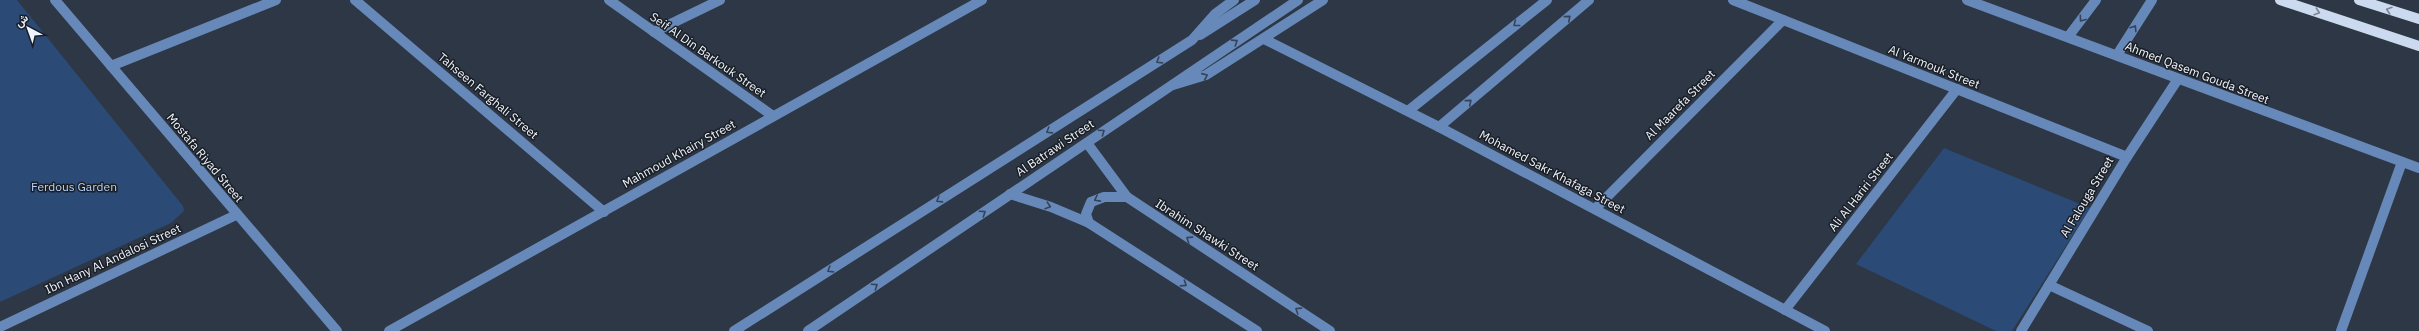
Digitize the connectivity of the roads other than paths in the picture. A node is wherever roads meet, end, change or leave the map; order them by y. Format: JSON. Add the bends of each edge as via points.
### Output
{"nodes":[{"id":1,"x":55,"y":0,"type":"edge"},
{"id":2,"x":276,"y":0,"type":"edge"},
{"id":3,"x":355,"y":0,"type":"edge"},
{"id":4,"x":609,"y":0,"type":"edge"},
{"id":5,"x":720,"y":0,"type":"edge"},
{"id":6,"x":982,"y":0,"type":"edge"},
{"id":7,"x":1234,"y":0,"type":"edge"},
{"id":8,"x":1255,"y":0,"type":"edge"},
{"id":9,"x":1298,"y":0,"type":"edge"},
{"id":10,"x":1323,"y":0,"type":"edge"},
{"id":11,"x":1547,"y":0,"type":"edge"},
{"id":12,"x":1590,"y":0,"type":"edge"},
{"id":13,"x":1733,"y":0,"type":"edge"},
{"id":14,"x":1967,"y":0,"type":"edge"},
{"id":15,"x":2096,"y":0,"type":"edge"},
{"id":16,"x":2152,"y":0,"type":"edge"},
{"id":17,"x":2280,"y":0,"type":"edge"},
{"id":18,"x":2359,"y":0,"type":"edge"},
{"id":19,"x":1783,"y":20,"type":"junction"},
{"id":20,"x":2419,"y":20,"type":"edge"},
{"id":21,"x":654,"y":32,"type":"junction"},
{"id":22,"x":2068,"y":37,"type":"junction"},
{"id":23,"x":1264,"y":39,"type":"junction"},
{"id":24,"x":1192,"y":40,"type":"junction"},
{"id":25,"x":2419,"y":46,"type":"edge"},
{"id":26,"x":2117,"y":55,"type":"junction"},
{"id":27,"x":111,"y":66,"type":"junction"},
{"id":28,"x":2178,"y":79,"type":"junction"},
{"id":29,"x":1167,"y":86,"type":"junction"},
{"id":30,"x":1957,"y":89,"type":"junction"},
{"id":31,"x":1408,"y":111,"type":"junction"},
{"id":32,"x":774,"y":116,"type":"junction"},
{"id":33,"x":1439,"y":127,"type":"junction"},
{"id":34,"x":1087,"y":143,"type":"junction"},
{"id":35,"x":2127,"y":157,"type":"junction"},
{"id":36,"x":2402,"y":162,"type":"junction"},
{"id":37,"x":2419,"y":168,"type":"edge"},
{"id":38,"x":1010,"y":194,"type":"junction"},
{"id":39,"x":1127,"y":197,"type":"junction"},
{"id":40,"x":1595,"y":209,"type":"junction"},
{"id":41,"x":604,"y":212,"type":"junction"},
{"id":42,"x":236,"y":215,"type":"junction"},
{"id":43,"x":1089,"y":223,"type":"junction"},
{"id":44,"x":2049,"y":285,"type":"junction"},
{"id":45,"x":1785,"y":310,"type":"junction"},
{"id":46,"x":0,"y":327,"type":"edge"},
{"id":47,"x":1255,"y":330,"type":"edge"},
{"id":48,"x":337,"y":331,"type":"edge"},
{"id":49,"x":389,"y":331,"type":"edge"},
{"id":50,"x":734,"y":331,"type":"edge"},
{"id":51,"x":808,"y":331,"type":"edge"},
{"id":52,"x":1330,"y":331,"type":"edge"},
{"id":53,"x":1825,"y":331,"type":"edge"},
{"id":54,"x":2021,"y":331,"type":"edge"},
{"id":55,"x":2148,"y":331,"type":"edge"},
{"id":56,"x":2341,"y":331,"type":"edge"}],
"edges":[{"from":1,"to":27,"type":"street","name":"Mostafa Riyad Street"},
{"from":2,"to":27,"type":"street"},
{"from":3,"to":41,"type":"street","name":"Tahseen Farghali Street"},
{"from":4,"to":21,"type":"street","name":"Seif Al Din Barkouk Street"},
{"from":5,"to":21,"type":"street"},
{"from":6,"to":32,"type":"street","name":"Mahmoud Khairy Street"},
{"from":7,"to":24,"type":"street","name":"Al Batrawi Street","via":[[1215,14]]},
{"from":8,"to":24,"type":"street"},
{"from":29,"to":9,"type":"street","one_way":true},
{"from":10,"to":23,"type":"street","name":"Al Batrawi Street"},
{"from":11,"to":31,"type":"street","one_way":true},
{"from":33,"to":12,"type":"street","one_way":true},
{"from":13,"to":19,"type":"street","name":"Al Yarmouk Street"},
{"from":14,"to":22,"type":"street","name":"Ahmed Qasem Gouda Street"},
{"from":15,"to":22,"type":"street","one_way":true},
{"from":26,"to":16,"type":"street","one_way":true},
{"from":17,"to":25,"type":"main road","one_way":true},
{"from":20,"to":18,"type":"main road","one_way":true},
{"from":19,"to":30,"type":"street","name":"Al Yarmouk Street"},
{"from":19,"to":40,"type":"street","name":"Al Maarefa Street"},
{"from":21,"to":32,"type":"street","name":"Seif Al Din Barkouk Street"},
{"from":22,"to":26,"type":"street","name":"Ahmed Qasem Gouda Street"},
{"from":29,"to":23,"type":"street","name":"Al Batrawi Street","one_way":true,"via":[[1206,76]]},
{"from":23,"to":31,"type":"street","name":"Mohamed Sakr Khafaga Street"},
{"from":24,"to":50,"type":"street","name":"Al Batrawi Street","one_way":true},
{"from":26,"to":28,"type":"street","name":"Ahmed Qasem Gouda Street"},
{"from":27,"to":42,"type":"street","name":"Mostafa Riyad Street"},
{"from":28,"to":35,"type":"street","name":"Al Falouga Street"},
{"from":28,"to":36,"type":"street","name":"Ahmed Qasem Gouda Street"},
{"from":34,"to":29,"type":"street","name":"Al Batrawi Street","one_way":true},
{"from":30,"to":35,"type":"street","name":"Al Yarmouk Street"},
{"from":30,"to":45,"type":"street","name":"Ali Al Hariri Street"},
{"from":31,"to":33,"type":"street","name":"Mohamed Sakr Khafaga Street"},
{"from":32,"to":41,"type":"street","name":"Mahmoud Khairy Street"},
{"from":33,"to":40,"type":"street","name":"Mohamed Sakr Khafaga Street"},
{"from":34,"to":38,"type":"street","name":"Al Batrawi Street"},
{"from":34,"to":39,"type":"street","name":"Ibrahim Shawki Street"},
{"from":35,"to":44,"type":"street","name":"Al Falouga Street"},
{"from":36,"to":37,"type":"street","name":"Ahmed Qasem Gouda Street"},
{"from":36,"to":56,"type":"street"},
{"from":38,"to":43,"type":"street","one_way":true,"via":[[1051,206]]},
{"from":51,"to":38,"type":"street","name":"Al Batrawi Street","one_way":true},
{"from":39,"to":43,"type":"street","one_way":true,"via":[[1116,194],[1093,200],[1085,215]]},
{"from":52,"to":39,"type":"street","name":"Ibrahim Shawki Street","one_way":true},
{"from":40,"to":45,"type":"street","name":"Mohamed Sakr Khafaga Street"},
{"from":41,"to":49,"type":"street","name":"Mahmoud Khairy Street"},
{"from":42,"to":46,"type":"street","name":"Ibn Hany Al Andalosi Street"},
{"from":42,"to":48,"type":"street","name":"Mostafa Riyad Street"},
{"from":43,"to":47,"type":"street","one_way":true},
{"from":44,"to":54,"type":"street","name":"Al Falouga Street"},
{"from":44,"to":55,"type":"street"},
{"from":45,"to":53,"type":"street","name":"Mohamed Sakr Khafaga Street"}]}
